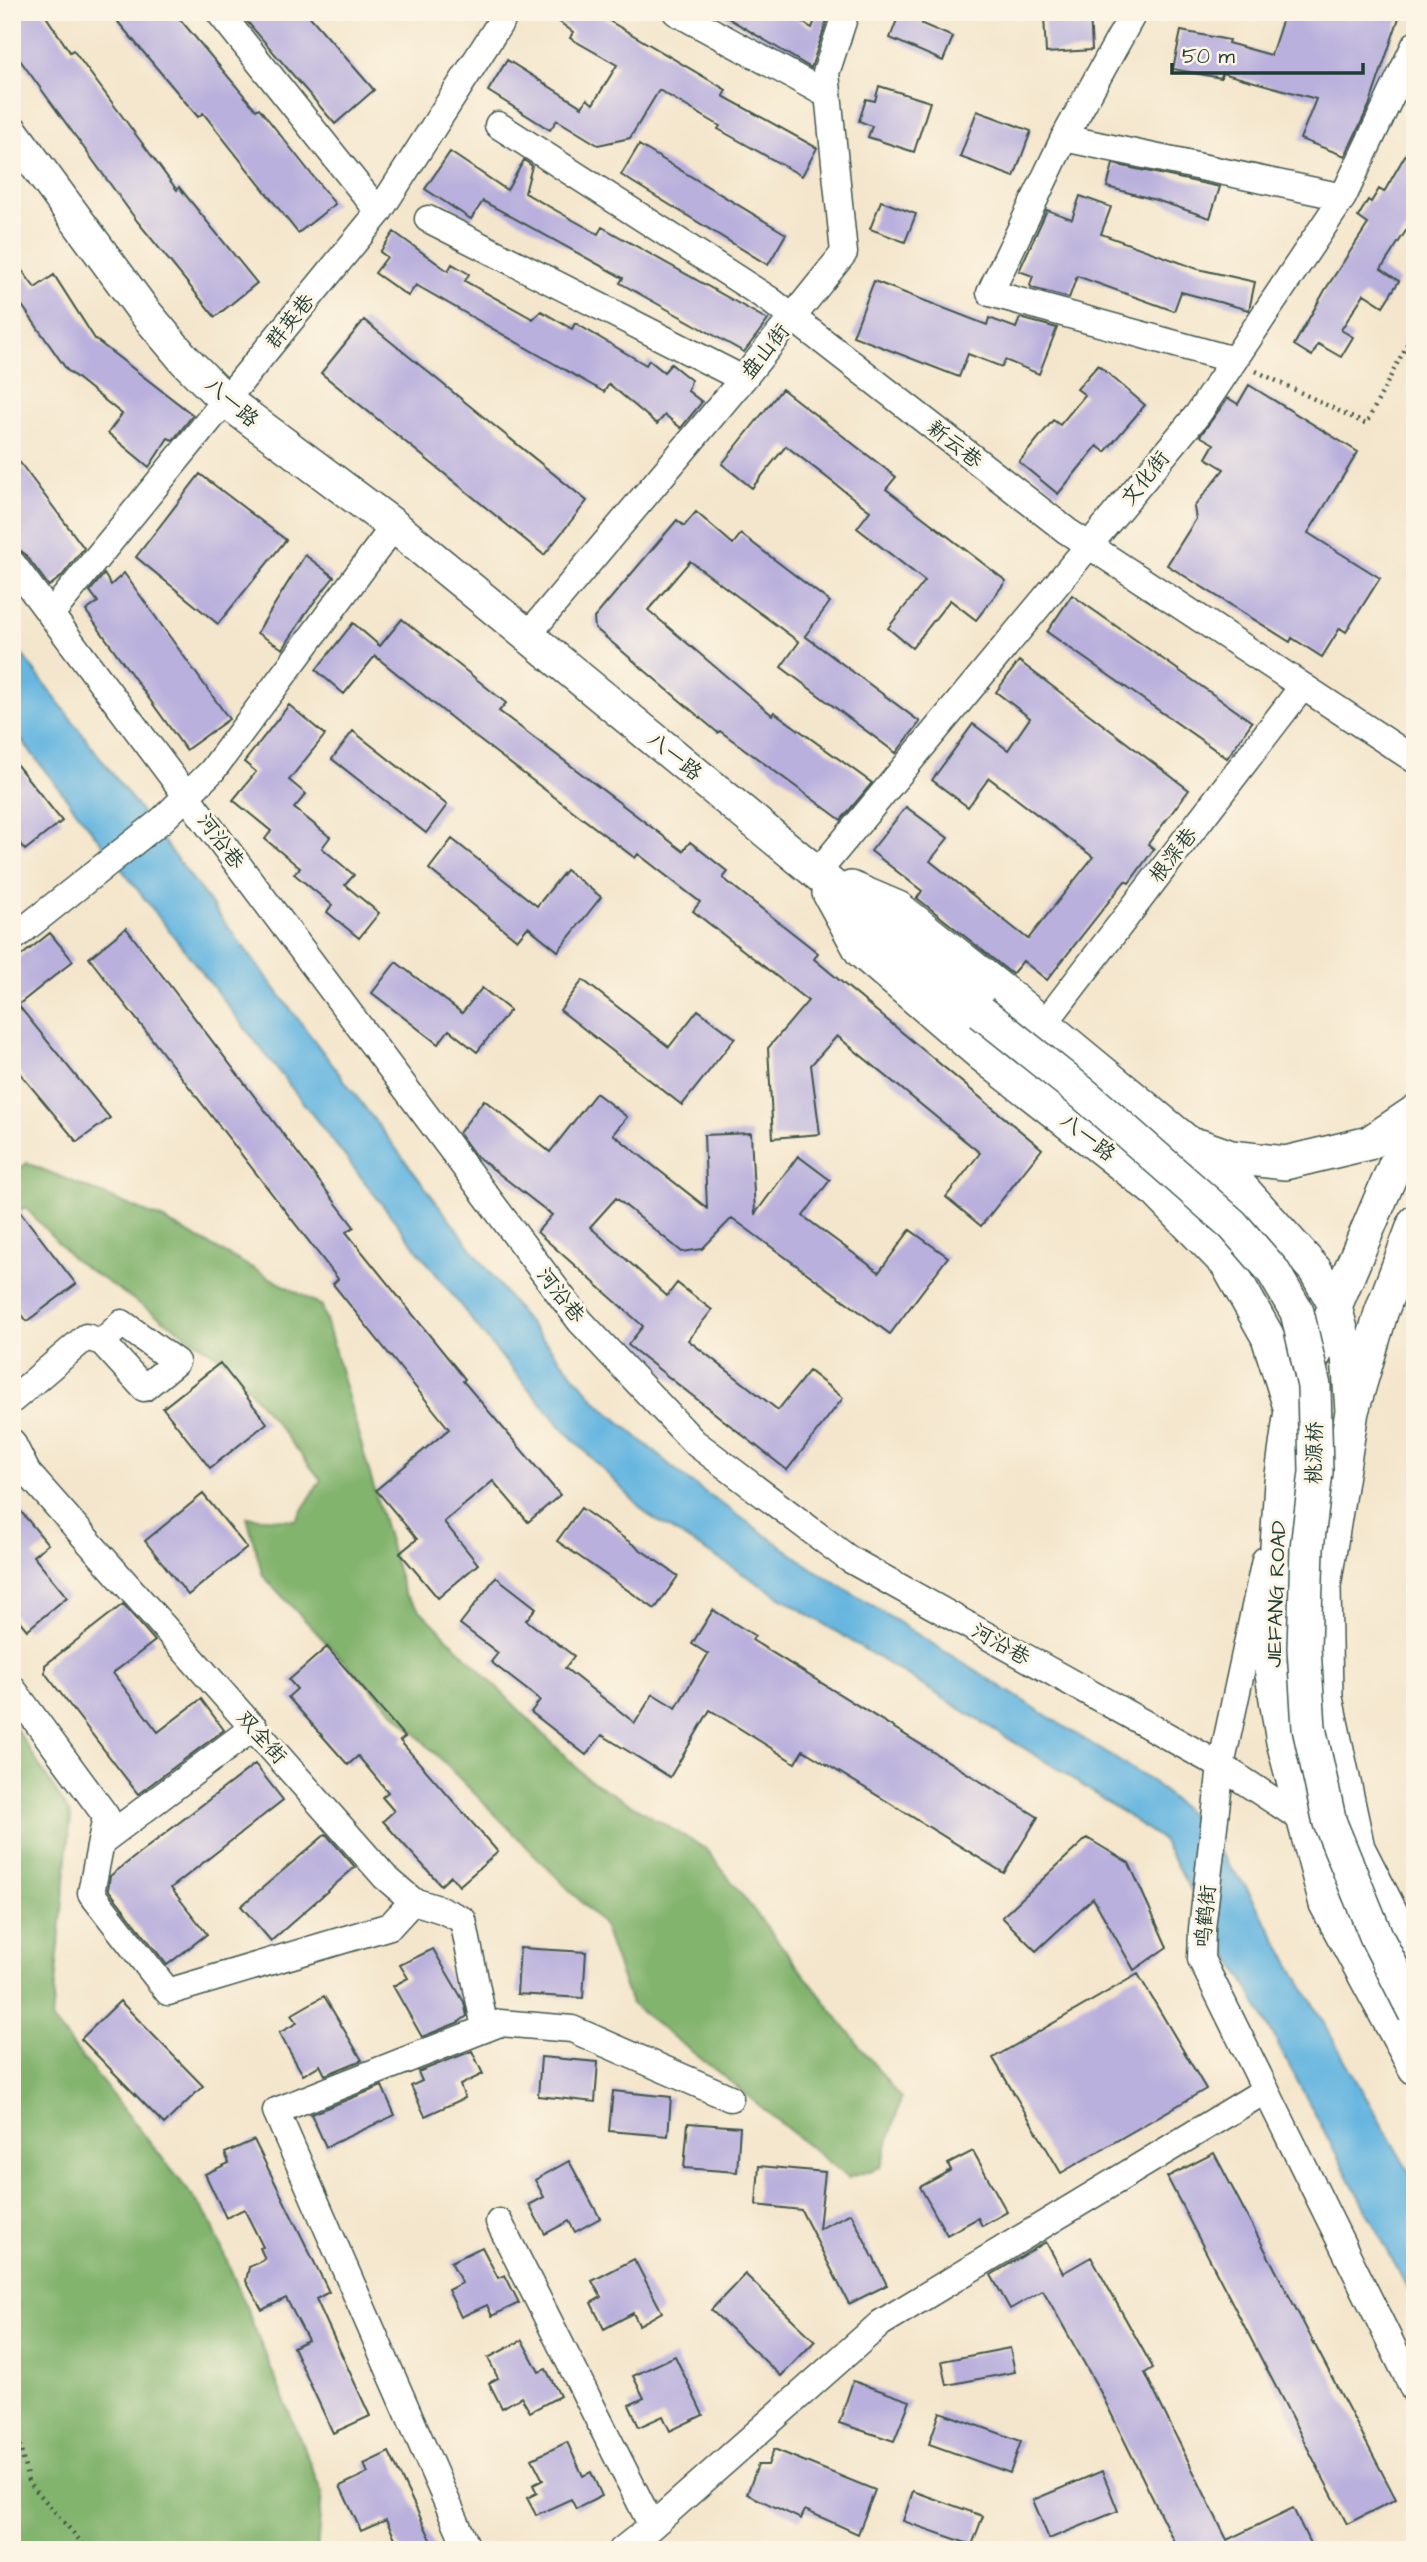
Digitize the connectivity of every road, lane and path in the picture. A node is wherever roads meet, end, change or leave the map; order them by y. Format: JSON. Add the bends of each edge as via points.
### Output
{"nodes":[{"id":1,"x":219,"y":12,"type":"edge"},
{"id":2,"x":507,"y":12,"type":"edge"},
{"id":3,"x":676,"y":12,"type":"edge"},
{"id":4,"x":846,"y":12,"type":"edge"},
{"id":5,"x":1134,"y":12,"type":"edge"},
{"id":6,"x":1415,"y":45,"type":"edge"},
{"id":7,"x":828,"y":94,"type":"junction"},
{"id":8,"x":498,"y":125,"type":"dead end"},
{"id":9,"x":12,"y":132,"type":"edge"},
{"id":10,"x":1064,"y":138,"type":"junction"},
{"id":11,"x":1343,"y":197,"type":"junction"},
{"id":12,"x":379,"y":212,"type":"junction"},
{"id":13,"x":428,"y":219,"type":"dead end"},
{"id":14,"x":792,"y":317,"type":"junction"},
{"id":15,"x":1415,"y":329,"type":"edge"},
{"id":16,"x":1234,"y":360,"type":"junction"},
{"id":17,"x":743,"y":379,"type":"junction"},
{"id":18,"x":225,"y":400,"type":"junction"},
{"id":19,"x":394,"y":526,"type":"junction"},
{"id":20,"x":1089,"y":546,"type":"junction"},
{"id":21,"x":12,"y":563,"type":"edge"},
{"id":22,"x":51,"y":614,"type":"junction"},
{"id":23,"x":527,"y":636,"type":"junction"},
{"id":24,"x":1303,"y":686,"type":"junction"},
{"id":25,"x":1415,"y":760,"type":"edge"},
{"id":26,"x":187,"y":795,"type":"junction"},
{"id":27,"x":817,"y":873,"type":"junction"},
{"id":28,"x":12,"y":939,"type":"edge"},
{"id":29,"x":1044,"y":1024,"type":"junction"},
{"id":30,"x":1415,"y":1112,"type":"edge"},
{"id":31,"x":1415,"y":1118,"type":"edge"},
{"id":32,"x":1181,"y":1139,"type":"junction"},
{"id":33,"x":1157,"y":1192,"type":"junction"},
{"id":34,"x":1415,"y":1222,"type":"edge"},
{"id":35,"x":1334,"y":1303,"type":"junction"},
{"id":36,"x":102,"y":1342,"type":"dead end"},
{"id":37,"x":12,"y":1400,"type":"edge"},
{"id":38,"x":1291,"y":1410,"type":"junction"},
{"id":39,"x":1352,"y":1411,"type":"junction"},
{"id":40,"x":15,"y":1455,"type":"edge"},
{"id":41,"x":1281,"y":1482,"type":"junction"},
{"id":42,"x":12,"y":1688,"type":"edge"},
{"id":43,"x":254,"y":1727,"type":"junction"},
{"id":44,"x":1221,"y":1766,"type":"junction"},
{"id":45,"x":1302,"y":1819,"type":"junction"},
{"id":46,"x":101,"y":1842,"type":"junction"},
{"id":47,"x":413,"y":1901,"type":"junction"},
{"id":48,"x":1415,"y":1960,"type":"edge"},
{"id":49,"x":1415,"y":2013,"type":"edge"},
{"id":50,"x":485,"y":2028,"type":"junction"},
{"id":51,"x":1415,"y":2068,"type":"edge"},
{"id":52,"x":1266,"y":2090,"type":"junction"},
{"id":53,"x":730,"y":2098,"type":"dead end"},
{"id":54,"x":499,"y":2222,"type":"dead end"},
{"id":55,"x":1415,"y":2392,"type":"edge"},
{"id":56,"x":12,"y":2411,"type":"edge"},
{"id":57,"x":652,"y":2526,"type":"junction"},
{"id":58,"x":88,"y":2550,"type":"edge"},
{"id":59,"x":468,"y":2550,"type":"edge"},
{"id":60,"x":622,"y":2550,"type":"edge"}],
"edges":[{"from":1,"to":12,"type":"street"},
{"from":2,"to":12,"type":"street","name":"群英巷"},
{"from":3,"to":7,"type":"street"},
{"from":4,"to":7,"type":"street","name":"盘山街","via":[[826,73]]},
{"from":5,"to":10,"type":"street"},
{"from":6,"to":11,"type":"street","name":"文化街"},
{"from":7,"to":14,"type":"street","name":"盘山街","via":[[844,253]]},
{"from":8,"to":14,"type":"street","name":"新云巷"},
{"from":9,"to":18,"type":"main road","name":"八一路","via":[[143,310]]},
{"from":10,"to":11,"type":"street"},
{"from":10,"to":16,"type":"street","via":[[990,293]]},
{"from":11,"to":16,"type":"street","name":"文化街"},
{"from":12,"to":18,"type":"street","name":"群英巷"},
{"from":13,"to":17,"type":"street"},
{"from":14,"to":17,"type":"street","name":"盘山街"},
{"from":14,"to":20,"type":"street","name":"新云巷"},
{"from":15,"to":16,"type":"path","via":[[1366,424]]},
{"from":16,"to":20,"type":"street","name":"文化街","via":[[1198,414]]},
{"from":17,"to":23,"type":"street","name":"盘山街"},
{"from":18,"to":19,"type":"main road","name":"八一路"},
{"from":18,"to":22,"type":"street","name":"群英巷"},
{"from":19,"to":23,"type":"main road","name":"八一路"},
{"from":19,"to":26,"type":"street","via":[[212,771]]},
{"from":20,"to":24,"type":"street","name":"新云巷"},
{"from":20,"to":27,"type":"street","name":"文化街"},
{"from":21,"to":22,"type":"street","name":"河沿巷"},
{"from":22,"to":26,"type":"street","name":"河沿巷"},
{"from":23,"to":27,"type":"main road","name":"八一路"},
{"from":24,"to":25,"type":"street","name":"新云巷"},
{"from":24,"to":29,"type":"street","name":"根深巷"},
{"from":26,"to":28,"type":"street"},
{"from":26,"to":44,"type":"street","name":"河沿巷","via":[[580,1321],[694,1442],[849,1559]]},
{"from":27,"to":29,"type":"main road","via":[[898,908]]},
{"from":27,"to":33,"type":"main road","name":"八一路","via":[[861,951],[982,1055]]},
{"from":27,"to":49,"type":"main road","name":"桃源桥","bridge":true,"via":[[1085,1095],[1233,1225],[1273,1271],[1297,1312],[1314,1386],[1316,1472],[1307,1548],[1304,1648],[1309,1728],[1330,1823],[1377,1938]]},
{"from":29,"to":32,"type":"main road"},
{"from":30,"to":32,"type":"main road","via":[[1369,1143],[1286,1163],[1231,1157]]},
{"from":31,"to":35,"type":"main road","name":"JIEFANG ROAD"},
{"from":32,"to":35,"type":"main road","via":[[1239,1185],[1285,1234],[1315,1270]]},
{"from":33,"to":35,"type":"main road","via":[[1298,1291],[1316,1301]]},
{"from":33,"to":38,"type":"main road","name":"八一路","via":[[1227,1264],[1268,1337]]},
{"from":34,"to":35,"type":"main road","via":[[1380,1275],[1359,1292]]},
{"from":34,"to":39,"type":"main road"},
{"from":35,"to":38,"type":"main road","name":"JIEFANG ROAD"},
{"from":35,"to":39,"type":"main road","via":[[1348,1356]]},
{"from":36,"to":37,"type":"street","via":[[86,1338]]},
{"from":38,"to":41,"type":"main road","name":"JIEFANG ROAD"},
{"from":39,"to":48,"type":"main road","via":[[1325,1586],[1326,1698],[1358,1848]]},
{"from":40,"to":43,"type":"street","name":"双全街"},
{"from":41,"to":44,"type":"street","name":"鸣鹤街"},
{"from":41,"to":45,"type":"main road","name":"JIEFANG ROAD","via":[[1270,1662]]},
{"from":42,"to":46,"type":"street","via":[[106,1816]]},
{"from":43,"to":46,"type":"street"},
{"from":43,"to":47,"type":"street","name":"双全街","via":[[385,1877]]},
{"from":44,"to":45,"type":"street","name":"河沿巷"},
{"from":44,"to":52,"type":"street","name":"鸣鹤街","via":[[1201,1959]]},
{"from":45,"to":51,"type":"main road","name":"JIEFANG ROAD","via":[[1326,1904]]},
{"from":46,"to":47,"type":"street","via":[[91,1893],[168,1992],[390,1926]]},
{"from":47,"to":50,"type":"street","name":"双全街","via":[[463,1920]]},
{"from":50,"to":53,"type":"street","via":[[500,2023],[572,2029]]},
{"from":50,"to":59,"type":"street","via":[[276,2110]]},
{"from":52,"to":55,"type":"street","name":"鸣鹤街"},
{"from":52,"to":57,"type":"street","via":[[881,2323]]},
{"from":54,"to":57,"type":"street"},
{"from":56,"to":58,"type":"path","via":[[28,2481]]},
{"from":57,"to":60,"type":"street"}]}
